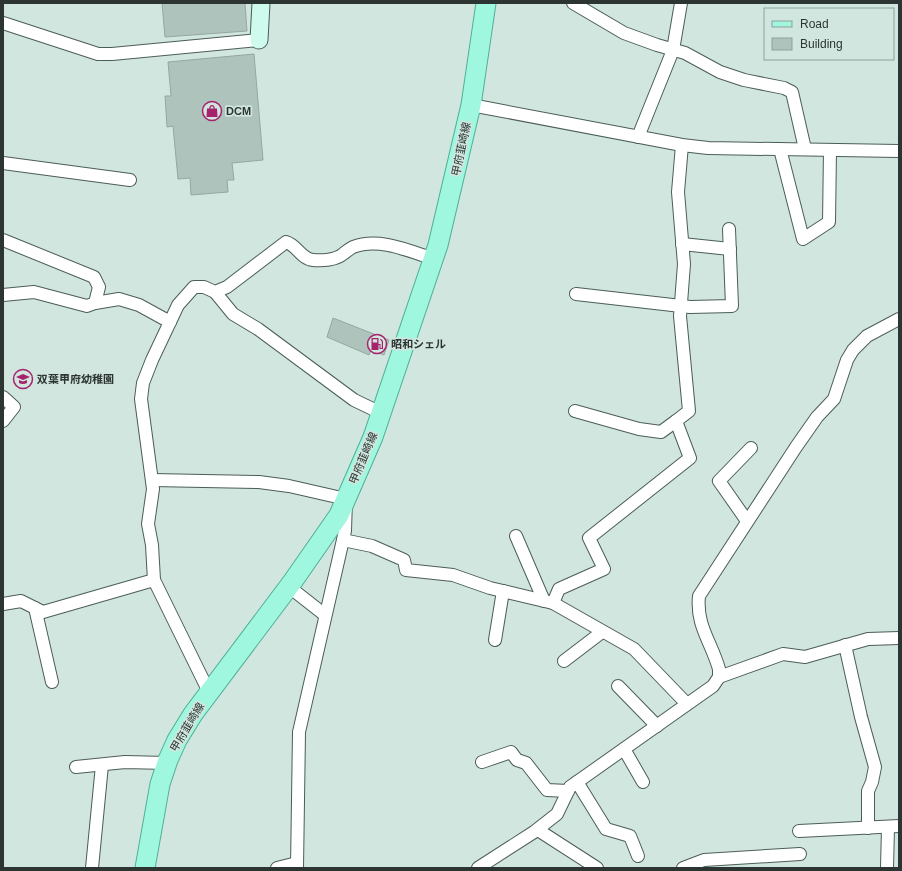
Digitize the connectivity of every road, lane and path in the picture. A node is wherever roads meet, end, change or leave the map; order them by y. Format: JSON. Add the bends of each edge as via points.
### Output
{"nodes":[{"id":1,"x":261,"y":3,"type":"edge"},
{"id":2,"x":486,"y":3,"type":"edge"},
{"id":3,"x":573,"y":3,"type":"edge"},
{"id":4,"x":681,"y":3,"type":"edge"},
{"id":5,"x":3,"y":23,"type":"edge"},
{"id":6,"x":259,"y":40,"type":"joint"},
{"id":7,"x":673,"y":50,"type":"junction"},
{"id":8,"x":471,"y":105,"type":"junction"},
{"id":9,"x":638,"y":137,"type":"junction"},
{"id":10,"x":682,"y":145,"type":"junction"},
{"id":11,"x":780,"y":149,"type":"junction"},
{"id":12,"x":805,"y":150,"type":"junction"},
{"id":13,"x":830,"y":150,"type":"junction"},
{"id":14,"x":899,"y":151,"type":"edge"},
{"id":15,"x":3,"y":163,"type":"edge"},
{"id":16,"x":130,"y":180,"type":"dead end"},
{"id":17,"x":729,"y":229,"type":"dead end"},
{"id":18,"x":3,"y":240,"type":"edge"},
{"id":19,"x":682,"y":244,"type":"junction"},
{"id":20,"x":730,"y":249,"type":"junction"},
{"id":21,"x":434,"y":259,"type":"junction"},
{"id":22,"x":215,"y":292,"type":"junction"},
{"id":23,"x":576,"y":294,"type":"dead end"},
{"id":24,"x":3,"y":295,"type":"edge"},
{"id":25,"x":95,"y":303,"type":"junction"},
{"id":26,"x":681,"y":306,"type":"junction"},
{"id":27,"x":899,"y":319,"type":"edge"},
{"id":28,"x":170,"y":322,"type":"junction"},
{"id":29,"x":3,"y":397,"type":"edge"},
{"id":30,"x":575,"y":411,"type":"dead end"},
{"id":31,"x":381,"y":413,"type":"junction"},
{"id":32,"x":3,"y":421,"type":"edge"},
{"id":33,"x":676,"y":421,"type":"junction"},
{"id":34,"x":751,"y":448,"type":"dead end"},
{"id":35,"x":152,"y":480,"type":"junction"},
{"id":36,"x":346,"y":499,"type":"junction"},
{"id":37,"x":747,"y":521,"type":"junction"},
{"id":38,"x":516,"y":536,"type":"dead end"},
{"id":39,"x":343,"y":540,"type":"junction"},
{"id":40,"x":154,"y":580,"type":"junction"},
{"id":41,"x":288,"y":586,"type":"junction"},
{"id":42,"x":503,"y":591,"type":"junction"},
{"id":43,"x":548,"y":602,"type":"junction"},
{"id":44,"x":3,"y":604,"type":"edge"},
{"id":45,"x":35,"y":608,"type":"junction"},
{"id":46,"x":325,"y":615,"type":"junction"},
{"id":47,"x":602,"y":632,"type":"junction"},
{"id":48,"x":899,"y":638,"type":"edge"},
{"id":49,"x":495,"y":640,"type":"dead end"},
{"id":50,"x":845,"y":646,"type":"junction"},
{"id":51,"x":564,"y":661,"type":"dead end"},
{"id":52,"x":719,"y":677,"type":"junction"},
{"id":53,"x":52,"y":682,"type":"dead end"},
{"id":54,"x":618,"y":686,"type":"dead end"},
{"id":55,"x":209,"y":692,"type":"junction"},
{"id":56,"x":687,"y":704,"type":"junction"},
{"id":57,"x":657,"y":726,"type":"junction"},
{"id":58,"x":624,"y":749,"type":"junction"},
{"id":59,"x":482,"y":762,"type":"dead end"},
{"id":60,"x":167,"y":763,"type":"junction"},
{"id":61,"x":102,"y":765,"type":"junction"},
{"id":62,"x":76,"y":767,"type":"dead end"},
{"id":63,"x":577,"y":782,"type":"junction"},
{"id":64,"x":643,"y":782,"type":"dead end"},
{"id":65,"x":568,"y":791,"type":"junction"},
{"id":66,"x":894,"y":827,"type":"edge"},
{"id":67,"x":868,"y":828,"type":"junction"},
{"id":68,"x":538,"y":830,"type":"junction"},
{"id":69,"x":799,"y":831,"type":"dead end"},
{"id":70,"x":800,"y":854,"type":"dead end"},
{"id":71,"x":638,"y":856,"type":"dead end"},
{"id":72,"x":297,"y":866,"type":"edge"},
{"id":73,"x":92,"y":868,"type":"edge"},
{"id":74,"x":145,"y":868,"type":"edge"},
{"id":75,"x":277,"y":868,"type":"edge"},
{"id":76,"x":478,"y":868,"type":"edge"},
{"id":77,"x":598,"y":868,"type":"edge"},
{"id":78,"x":683,"y":868,"type":"edge"},
{"id":79,"x":887,"y":868,"type":"edge"}],
"edges":[{"from":1,"to":6,"type":"street"},
{"from":2,"to":8,"type":"main road","name":"甲府韮崎線"},
{"from":3,"to":7,"type":"street","via":[[624,33]]},
{"from":4,"to":7,"type":"street"},
{"from":5,"to":6,"type":"street","via":[[98,54]]},
{"from":7,"to":9,"type":"street"},
{"from":7,"to":12,"type":"street","via":[[685,53],[720,72],[792,92]]},
{"from":8,"to":9,"type":"street"},
{"from":8,"to":21,"type":"main road","name":"甲府韮崎線"},
{"from":9,"to":10,"type":"street"},
{"from":10,"to":11,"type":"street"},
{"from":10,"to":19,"type":"street","via":[[678,192]]},
{"from":11,"to":12,"type":"street"},
{"from":11,"to":13,"type":"street","via":[[802,239],[829,222]]},
{"from":12,"to":13,"type":"street"},
{"from":13,"to":14,"type":"street"},
{"from":15,"to":16,"type":"street"},
{"from":17,"to":20,"type":"street"},
{"from":18,"to":25,"type":"street","via":[[94,277],[99,286]]},
{"from":19,"to":20,"type":"street"},
{"from":19,"to":26,"type":"street","via":[[684,264]]},
{"from":20,"to":26,"type":"street","via":[[732,306]]},
{"from":21,"to":22,"type":"street","via":[[393,246],[364,245],[352,247],[342,256],[333,259],[313,260],[286,242],[227,287]]},
{"from":21,"to":31,"type":"main road","name":"甲府韮崎線"},
{"from":22,"to":28,"type":"street","via":[[204,286],[194,288],[178,305]]},
{"from":22,"to":31,"type":"street","via":[[233,314],[258,329],[354,400]]},
{"from":23,"to":26,"type":"street"},
{"from":24,"to":25,"type":"street","via":[[34,292],[87,306]]},
{"from":25,"to":28,"type":"street","via":[[120,299],[138,305]]},
{"from":26,"to":33,"type":"street","via":[[689,411]]},
{"from":27,"to":37,"type":"street","via":[[867,336],[853,350],[834,398],[817,417]]},
{"from":28,"to":35,"type":"street","via":[[143,383],[141,399]]},
{"from":29,"to":32,"type":"street","via":[[14,407]]},
{"from":30,"to":33,"type":"street","via":[[639,429],[661,432]]},
{"from":31,"to":36,"type":"main road","name":"甲府韮崎線"},
{"from":33,"to":43,"type":"street","via":[[690,458],[589,538],[604,569],[559,588]]},
{"from":34,"to":37,"type":"street","via":[[719,481]]},
{"from":35,"to":36,"type":"street","via":[[259,482]]},
{"from":35,"to":40,"type":"street","via":[[148,524]]},
{"from":36,"to":39,"type":"street"},
{"from":36,"to":41,"type":"main road","name":"甲府韮崎線","via":[[326,535]]},
{"from":37,"to":52,"type":"street","via":[[699,596],[699,621],[716,658]]},
{"from":38,"to":43,"type":"street"},
{"from":39,"to":42,"type":"street","via":[[372,546],[404,560],[406,570],[453,575]]},
{"from":39,"to":46,"type":"street"},
{"from":40,"to":45,"type":"street","via":[[42,612]]},
{"from":40,"to":55,"type":"street"},
{"from":41,"to":46,"type":"street"},
{"from":41,"to":55,"type":"main road","name":"甲府韮崎線"},
{"from":42,"to":43,"type":"street"},
{"from":42,"to":49,"type":"street"},
{"from":43,"to":47,"type":"street"},
{"from":44,"to":45,"type":"street","via":[[21,601]]},
{"from":45,"to":53,"type":"street"},
{"from":46,"to":72,"type":"street","via":[[298,732]]},
{"from":47,"to":51,"type":"street"},
{"from":47,"to":56,"type":"street","via":[[634,649]]},
{"from":48,"to":50,"type":"street","via":[[868,639]]},
{"from":50,"to":52,"type":"street","via":[[805,657],[783,654]]},
{"from":50,"to":67,"type":"street","via":[[875,767],[868,791]]},
{"from":52,"to":56,"type":"street","via":[[713,686]]},
{"from":54,"to":57,"type":"street"},
{"from":55,"to":60,"type":"main road","name":"甲府韮崎線","via":[[193,714]]},
{"from":56,"to":57,"type":"street"},
{"from":57,"to":58,"type":"street"},
{"from":58,"to":63,"type":"street"},
{"from":58,"to":64,"type":"street"},
{"from":59,"to":65,"type":"street","via":[[511,752],[517,760],[526,764],[548,790]]},
{"from":60,"to":61,"type":"street","via":[[125,762]]},
{"from":60,"to":74,"type":"main road","name":"甲府韮崎線","via":[[154,812]]},
{"from":61,"to":62,"type":"street"},
{"from":61,"to":73,"type":"street"},
{"from":63,"to":65,"type":"street"},
{"from":63,"to":71,"type":"street","via":[[606,829],[630,836]]},
{"from":65,"to":68,"type":"street","via":[[557,814]]},
{"from":66,"to":67,"type":"street"},
{"from":66,"to":79,"type":"street"},
{"from":67,"to":69,"type":"street"},
{"from":68,"to":76,"type":"street"},
{"from":68,"to":77,"type":"street"},
{"from":70,"to":78,"type":"street","via":[[704,860]]},
{"from":72,"to":75,"type":"street"}]}
